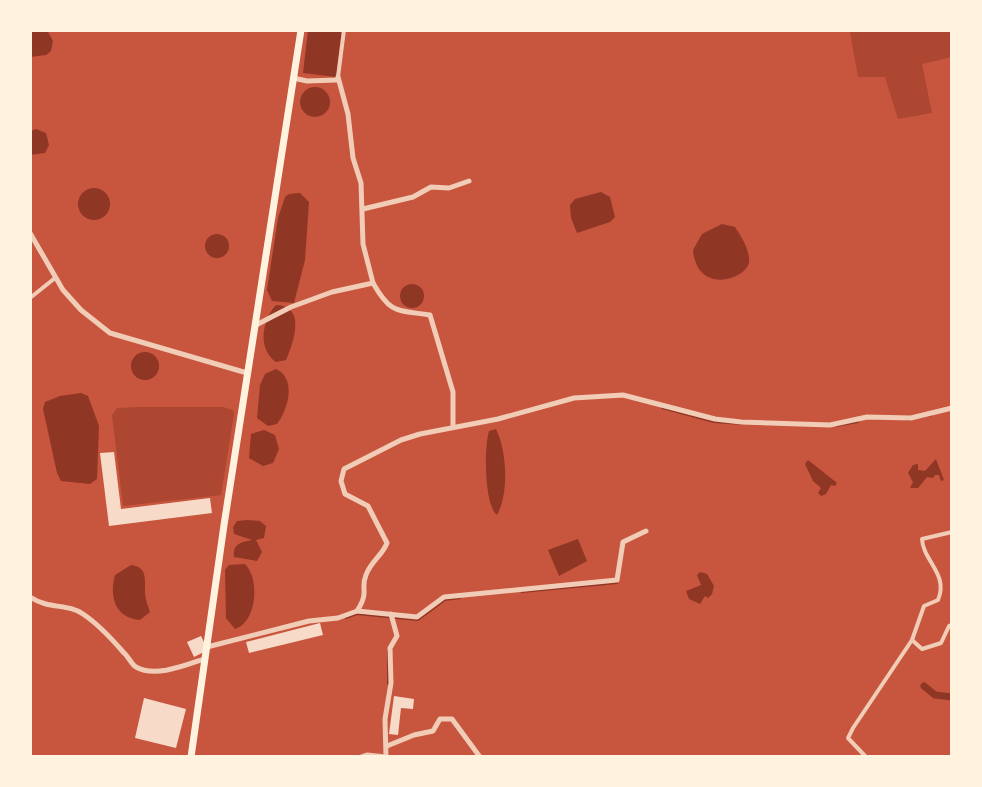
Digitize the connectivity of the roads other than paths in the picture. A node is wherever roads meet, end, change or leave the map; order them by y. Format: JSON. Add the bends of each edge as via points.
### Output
{"nodes":[{"id":1,"x":301,"y":30,"type":"edge"},
{"id":2,"x":344,"y":30,"type":"edge"},
{"id":3,"x":293,"y":78,"type":"junction"},
{"id":4,"x":337,"y":79,"type":"junction"},
{"id":5,"x":469,"y":181,"type":"dead end"},
{"id":6,"x":363,"y":209,"type":"junction"},
{"id":7,"x":30,"y":233,"type":"edge"},
{"id":8,"x":55,"y":278,"type":"junction"},
{"id":9,"x":373,"y":283,"type":"junction"},
{"id":10,"x":30,"y":298,"type":"edge"},
{"id":11,"x":255,"y":326,"type":"junction"},
{"id":12,"x":247,"y":373,"type":"junction"},
{"id":13,"x":952,"y":408,"type":"edge"},
{"id":14,"x":453,"y":426,"type":"junction"},
{"id":15,"x":646,"y":531,"type":"dead end"},
{"id":16,"x":952,"y":532,"type":"edge"},
{"id":17,"x":30,"y":597,"type":"edge"},
{"id":18,"x":357,"y":611,"type":"junction"},
{"id":19,"x":391,"y":614,"type":"junction"},
{"id":20,"x":952,"y":625,"type":"edge"},
{"id":21,"x":912,"y":640,"type":"junction"},
{"id":22,"x":207,"y":647,"type":"junction"},
{"id":23,"x":204,"y":659,"type":"junction"},
{"id":24,"x":387,"y":746,"type":"junction"},
{"id":25,"x":191,"y":757,"type":"edge"},
{"id":26,"x":361,"y":757,"type":"edge"},
{"id":27,"x":386,"y":757,"type":"edge"},
{"id":28,"x":480,"y":757,"type":"edge"},
{"id":29,"x":866,"y":757,"type":"edge"}],
"edges":[{"from":1,"to":3,"type":"highway"},
{"from":2,"to":4,"type":"street"},
{"from":3,"to":4,"type":"street"},
{"from":3,"to":11,"type":"highway"},
{"from":4,"to":6,"type":"street"},
{"from":5,"to":6,"type":"street"},
{"from":6,"to":9,"type":"street","via":[[363,244]]},
{"from":7,"to":8,"type":"street"},
{"from":8,"to":10,"type":"street"},
{"from":8,"to":12,"type":"street","via":[[75,304],[110,333]]},
{"from":9,"to":11,"type":"street","via":[[332,292]]},
{"from":9,"to":14,"type":"street","via":[[382,300],[402,313],[430,315],[453,392]]},
{"from":11,"to":12,"type":"highway"},
{"from":12,"to":22,"type":"highway"},
{"from":13,"to":14,"type":"street","via":[[911,418],[867,417],[830,425],[741,422],[610,395],[574,398]]},
{"from":14,"to":18,"type":"street","via":[[401,440],[344,469],[345,494],[368,506],[387,543],[364,578],[366,595]]},
{"from":15,"to":19,"type":"street","via":[[623,542],[617,580],[444,597],[417,617]]},
{"from":16,"to":21,"type":"street","via":[[922,539],[942,591],[938,600],[924,606]]},
{"from":17,"to":23,"type":"street","via":[[82,613],[136,667],[176,668]]},
{"from":18,"to":19,"type":"street"},
{"from":18,"to":22,"type":"street"},
{"from":19,"to":24,"type":"street","via":[[397,636],[390,648]]},
{"from":20,"to":21,"type":"street","via":[[941,643],[922,649]]},
{"from":21,"to":29,"type":"street","via":[[848,738]]},
{"from":22,"to":23,"type":"highway"},
{"from":23,"to":25,"type":"highway"},
{"from":24,"to":27,"type":"street"},
{"from":24,"to":28,"type":"street","via":[[433,731],[440,719],[452,719]]},
{"from":26,"to":27,"type":"street"}]}
